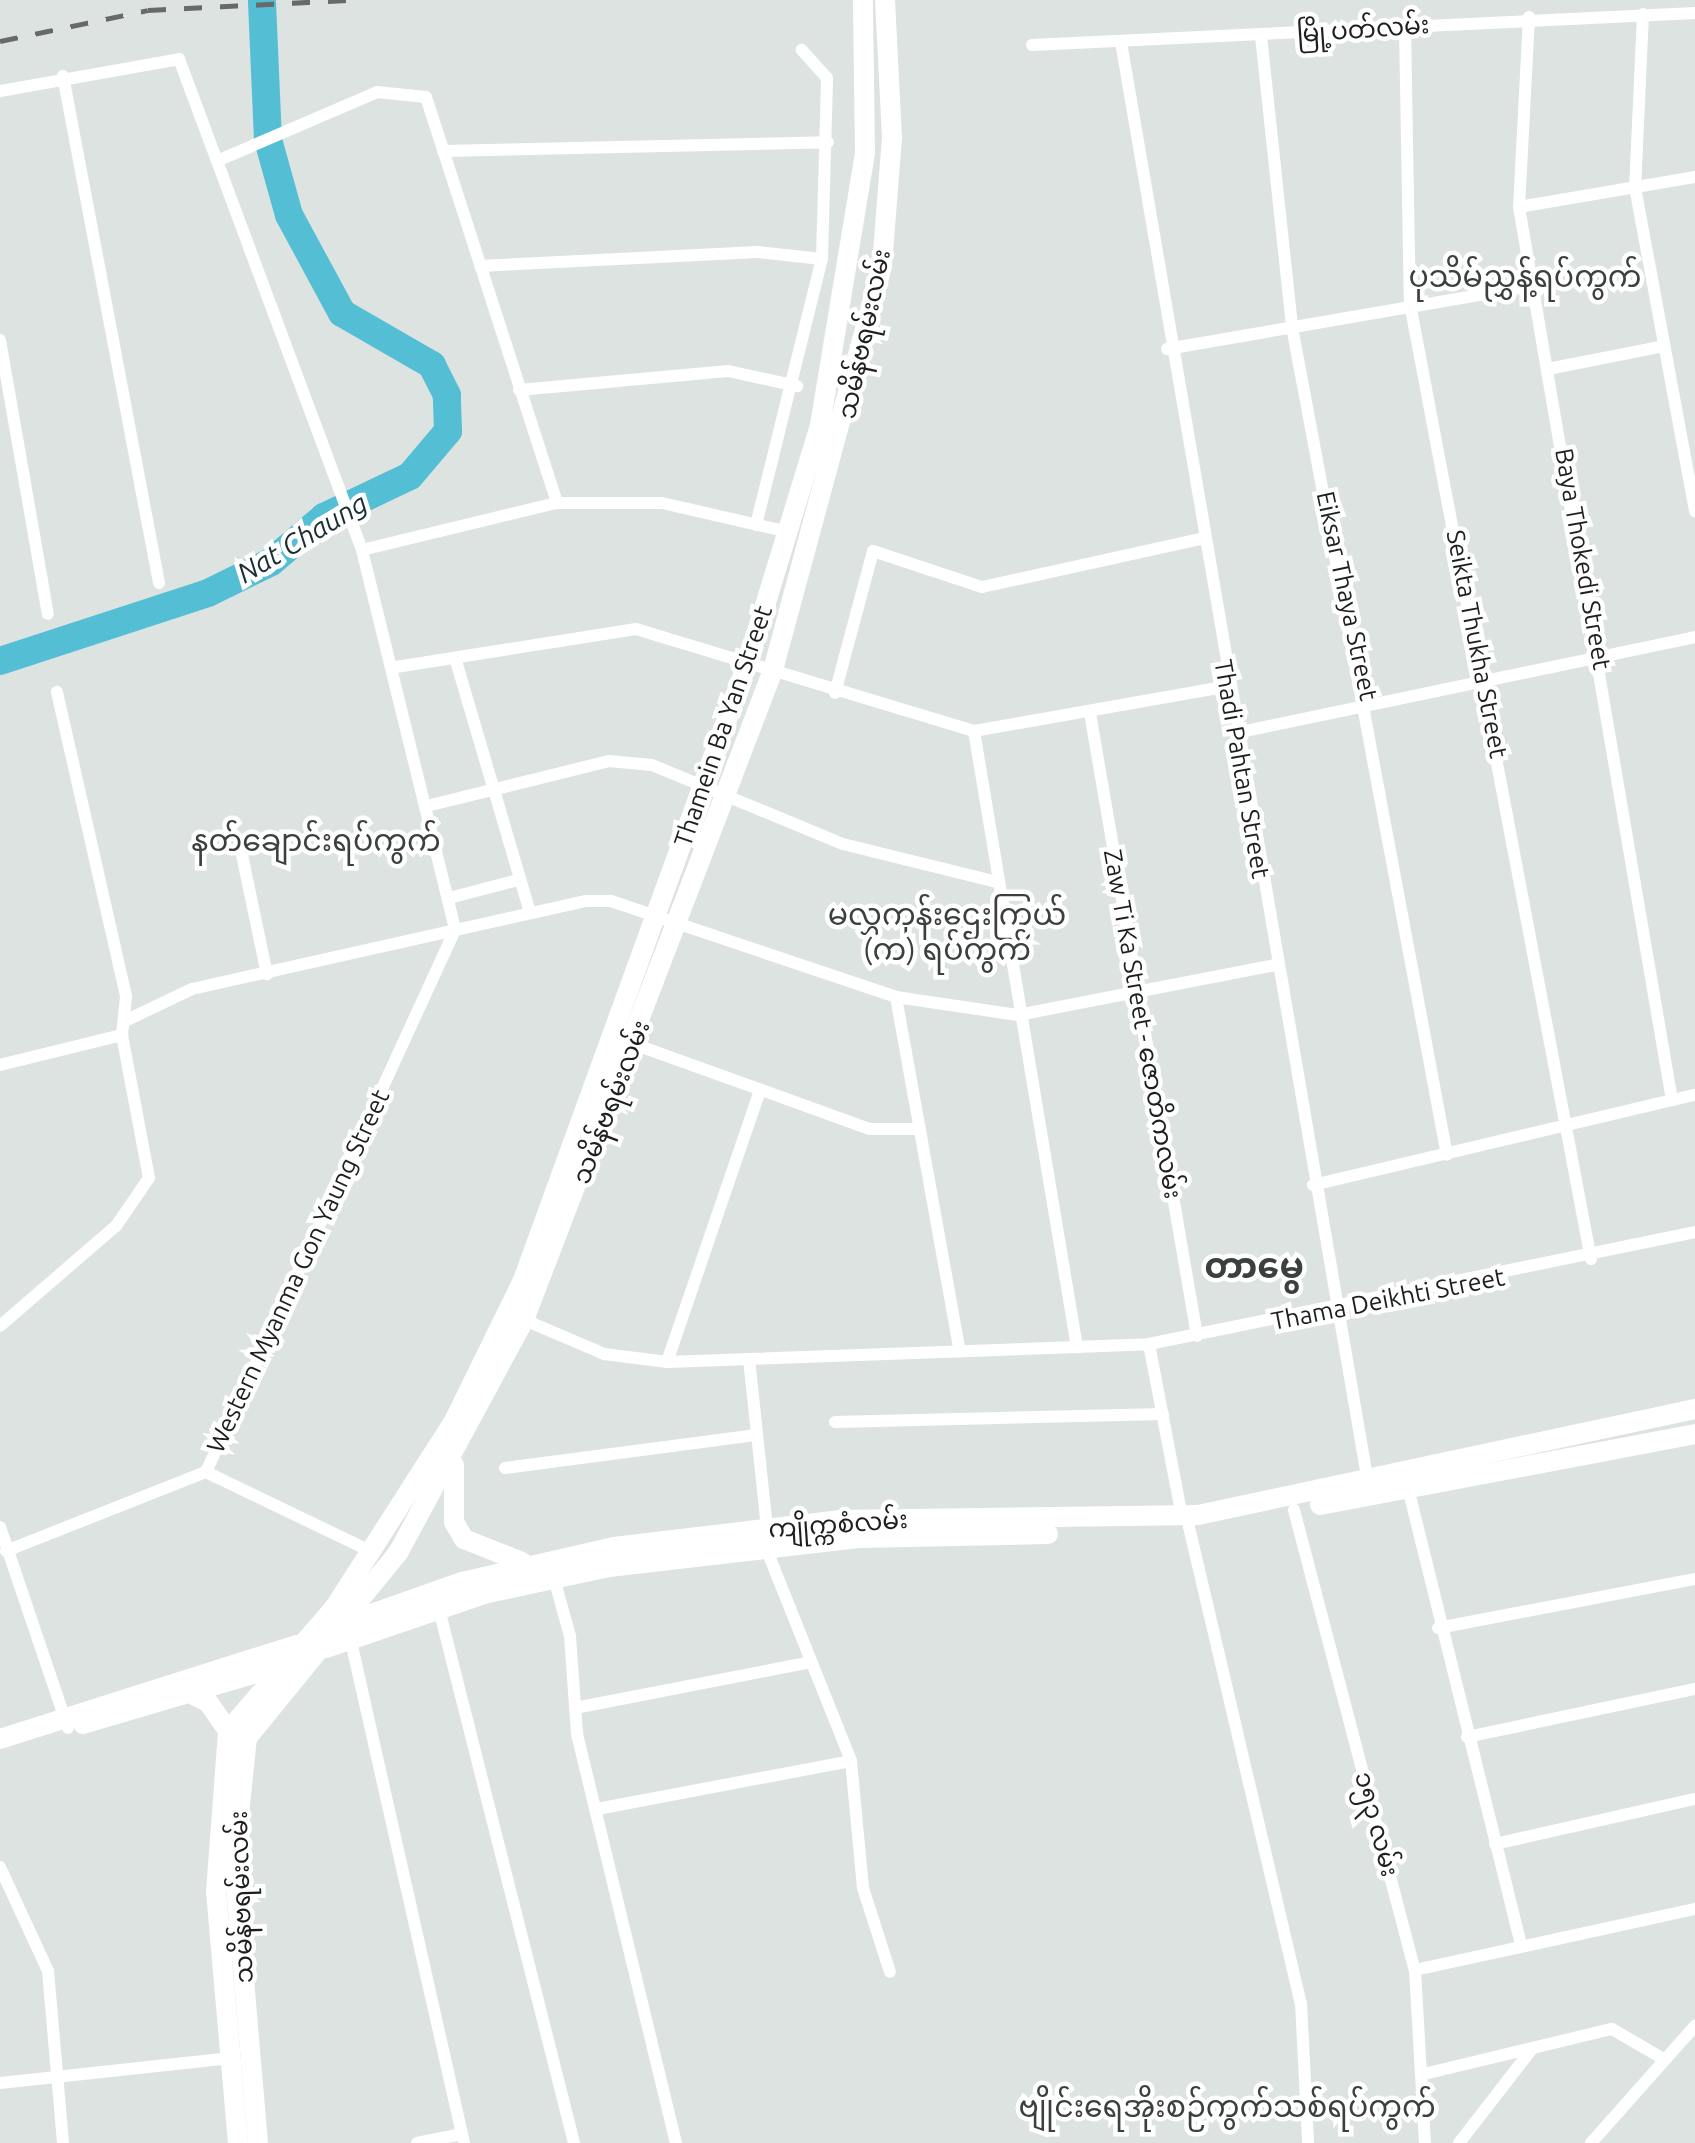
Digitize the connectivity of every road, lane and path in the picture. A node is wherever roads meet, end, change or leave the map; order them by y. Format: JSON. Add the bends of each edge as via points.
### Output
{"nodes":[{"id":1,"x":863,"y":0,"type":"edge"},
{"id":2,"x":885,"y":0,"type":"edge"},
{"id":3,"x":1695,"y":13,"type":"edge"},
{"id":4,"x":1643,"y":14,"type":"junction"},
{"id":5,"x":1529,"y":18,"type":"junction"},
{"id":6,"x":1405,"y":26,"type":"junction"},
{"id":7,"x":1261,"y":36,"type":"junction"},
{"id":8,"x":1121,"y":42,"type":"junction"},
{"id":9,"x":1032,"y":46,"type":"dead end"},
{"id":10,"x":802,"y":50,"type":"dead end"},
{"id":11,"x":64,"y":76,"type":"junction"},
{"id":12,"x":0,"y":91,"type":"edge"},
{"id":13,"x":828,"y":142,"type":"junction"},
{"id":14,"x":443,"y":150,"type":"junction"},
{"id":15,"x":217,"y":161,"type":"junction"},
{"id":16,"x":1695,"y":177,"type":"edge"},
{"id":17,"x":1635,"y":187,"type":"junction"},
{"id":18,"x":1519,"y":207,"type":"junction"},
{"id":19,"x":822,"y":259,"type":"junction"},
{"id":20,"x":480,"y":266,"type":"junction"},
{"id":21,"x":1530,"y":286,"type":"junction"},
{"id":22,"x":1410,"y":304,"type":"junction"},
{"id":23,"x":1292,"y":327,"type":"junction"},
{"id":24,"x":0,"y":340,"type":"edge"},
{"id":25,"x":1664,"y":346,"type":"junction"},
{"id":26,"x":1167,"y":349,"type":"junction"},
{"id":27,"x":1548,"y":369,"type":"junction"},
{"id":28,"x":796,"y":386,"type":"junction"},
{"id":29,"x":519,"y":390,"type":"junction"},
{"id":30,"x":558,"y":503,"type":"junction"},
{"id":31,"x":1695,"y":511,"type":"edge"},
{"id":32,"x":756,"y":526,"type":"junction"},
{"id":33,"x":789,"y":532,"type":"junction"},
{"id":34,"x":1200,"y":539,"type":"junction"},
{"id":35,"x":362,"y":550,"type":"junction"},
{"id":36,"x":158,"y":583,"type":"dead end"},
{"id":37,"x":48,"y":614,"type":"dead end"},
{"id":38,"x":1695,"y":638,"type":"edge"},
{"id":39,"x":1602,"y":657,"type":"junction"},
{"id":40,"x":456,"y":661,"type":"junction"},
{"id":41,"x":748,"y":661,"type":"junction"},
{"id":42,"x":396,"y":666,"type":"junction"},
{"id":43,"x":773,"y":670,"type":"junction"},
{"id":44,"x":1485,"y":681,"type":"junction"},
{"id":45,"x":1229,"y":686,"type":"junction"},
{"id":46,"x":57,"y":692,"type":"dead end"},
{"id":47,"x":835,"y":693,"type":"junction"},
{"id":48,"x":1370,"y":705,"type":"junction"},
{"id":49,"x":1090,"y":713,"type":"junction"},
{"id":50,"x":974,"y":731,"type":"junction"},
{"id":51,"x":1236,"y":733,"type":"junction"},
{"id":52,"x":702,"y":786,"type":"junction"},
{"id":53,"x":490,"y":788,"type":"junction"},
{"id":54,"x":727,"y":794,"type":"junction"},
{"id":55,"x":427,"y":806,"type":"junction"},
{"id":56,"x":242,"y":850,"type":"dead end"},
{"id":57,"x":518,"y":880,"type":"junction"},
{"id":58,"x":998,"y":882,"type":"junction"},
{"id":59,"x":449,"y":898,"type":"junction"},
{"id":60,"x":530,"y":913,"type":"junction"},
{"id":61,"x":656,"y":917,"type":"junction"},
{"id":62,"x":677,"y":925,"type":"junction"},
{"id":63,"x":455,"y":930,"type":"junction"},
{"id":64,"x":1275,"y":965,"type":"junction"},
{"id":65,"x":267,"y":974,"type":"junction"},
{"id":66,"x":1138,"y":994,"type":"junction"},
{"id":67,"x":896,"y":997,"type":"junction"},
{"id":68,"x":1018,"y":1015,"type":"junction"},
{"id":69,"x":127,"y":1020,"type":"junction"},
{"id":70,"x":122,"y":1035,"type":"junction"},
{"id":71,"x":611,"y":1036,"type":"junction"},
{"id":72,"x":635,"y":1045,"type":"junction"},
{"id":73,"x":0,"y":1065,"type":"edge"},
{"id":74,"x":760,"y":1091,"type":"junction"},
{"id":75,"x":1695,"y":1095,"type":"edge"},
{"id":76,"x":1672,"y":1100,"type":"junction"},
{"id":77,"x":1568,"y":1126,"type":"junction"},
{"id":78,"x":920,"y":1130,"type":"junction"},
{"id":79,"x":1447,"y":1155,"type":"junction"},
{"id":80,"x":1313,"y":1185,"type":"junction"},
{"id":81,"x":1695,"y":1232,"type":"edge"},
{"id":82,"x":1591,"y":1258,"type":"junction"},
{"id":83,"x":1334,"y":1312,"type":"junction"},
{"id":84,"x":516,"y":1317,"type":"junction"},
{"id":85,"x":0,"y":1326,"type":"edge"},
{"id":86,"x":1196,"y":1336,"type":"junction"},
{"id":87,"x":1149,"y":1344,"type":"junction"},
{"id":88,"x":1077,"y":1347,"type":"junction"},
{"id":89,"x":960,"y":1351,"type":"junction"},
{"id":90,"x":749,"y":1359,"type":"junction"},
{"id":91,"x":667,"y":1362,"type":"junction"},
{"id":92,"x":1695,"y":1410,"type":"edge"},
{"id":93,"x":1163,"y":1414,"type":"junction"},
{"id":94,"x":454,"y":1421,"type":"joint"},
{"id":95,"x":835,"y":1422,"type":"dead end"},
{"id":96,"x":1695,"y":1435,"type":"edge"},
{"id":97,"x":757,"y":1436,"type":"junction"},
{"id":98,"x":455,"y":1459,"type":"junction"},
{"id":99,"x":505,"y":1468,"type":"dead end"},
{"id":100,"x":206,"y":1472,"type":"junction"},
{"id":101,"x":1408,"y":1488,"type":"junction"},
{"id":102,"x":1370,"y":1489,"type":"junction"},
{"id":103,"x":1294,"y":1510,"type":"junction"},
{"id":104,"x":1186,"y":1522,"type":"junction"},
{"id":105,"x":0,"y":1527,"type":"edge"},
{"id":106,"x":766,"y":1538,"type":"junction"},
{"id":107,"x":6,"y":1551,"type":"junction"},
{"id":108,"x":370,"y":1552,"type":"junction"},
{"id":109,"x":529,"y":1564,"type":"junction"},
{"id":110,"x":554,"y":1578,"type":"junction"},
{"id":111,"x":1695,"y":1579,"type":"edge"},
{"id":112,"x":439,"y":1608,"type":"junction"},
{"id":113,"x":1438,"y":1628,"type":"junction"},
{"id":114,"x":346,"y":1630,"type":"junction"},
{"id":115,"x":307,"y":1649,"type":"junction"},
{"id":116,"x":811,"y":1662,"type":"junction"},
{"id":117,"x":281,"y":1666,"type":"junction"},
{"id":118,"x":1695,"y":1689,"type":"edge"},
{"id":119,"x":188,"y":1692,"type":"junction"},
{"id":120,"x":575,"y":1708,"type":"junction"},
{"id":121,"x":66,"y":1722,"type":"junction"},
{"id":122,"x":228,"y":1730,"type":"junction"},
{"id":123,"x":1467,"y":1737,"type":"junction"},
{"id":124,"x":0,"y":1738,"type":"edge"},
{"id":125,"x":0,"y":1751,"type":"edge"},
{"id":126,"x":851,"y":1761,"type":"junction"},
{"id":127,"x":1695,"y":1799,"type":"edge"},
{"id":128,"x":597,"y":1809,"type":"junction"},
{"id":129,"x":1495,"y":1844,"type":"junction"},
{"id":130,"x":0,"y":1867,"type":"edge"},
{"id":131,"x":1695,"y":1909,"type":"edge"},
{"id":132,"x":1521,"y":1946,"type":"junction"},
{"id":133,"x":1416,"y":1970,"type":"junction"},
{"id":134,"x":890,"y":1972,"type":"dead end"},
{"id":135,"x":1695,"y":2026,"type":"edge"},
{"id":136,"x":249,"y":2038,"type":"junction"},
{"id":137,"x":228,"y":2048,"type":"junction"},
{"id":138,"x":1532,"y":2049,"type":"junction"},
{"id":139,"x":1662,"y":2058,"type":"junction"},
{"id":140,"x":1424,"y":2074,"type":"junction"},
{"id":141,"x":59,"y":2076,"type":"junction"},
{"id":142,"x":0,"y":2083,"type":"edge"},
{"id":143,"x":244,"y":2103,"type":"junction"},
{"id":144,"x":463,"y":2138,"type":"edge"},
{"id":145,"x":63,"y":2143,"type":"edge"},
{"id":146,"x":238,"y":2143,"type":"edge"},
{"id":147,"x":258,"y":2143,"type":"edge"},
{"id":148,"x":417,"y":2143,"type":"edge"},
{"id":149,"x":574,"y":2143,"type":"edge"},
{"id":150,"x":676,"y":2143,"type":"edge"},
{"id":151,"x":1308,"y":2143,"type":"edge"},
{"id":152,"x":1425,"y":2143,"type":"edge"},
{"id":153,"x":1459,"y":2143,"type":"edge"},
{"id":154,"x":1591,"y":2143,"type":"edge"}],
"edges":[{"from":1,"to":33,"type":"main road","name":"Thamein Ba Yan Street","via":[[865,152],[844,313]]},
{"from":2,"to":43,"type":"main road","name":"သမိန်ဗရမ်းလမ်း","via":[[892,138],[882,265]]},
{"from":3,"to":4,"type":"street","name":"မြို့ပတ်လမ်း"},
{"from":4,"to":5,"type":"street","name":"မြို့ပတ်လမ်း"},
{"from":4,"to":17,"type":"street"},
{"from":5,"to":6,"type":"street","name":"မြို့ပတ်လမ်း"},
{"from":5,"to":18,"type":"street","name":"Baya Thokedi Street"},
{"from":6,"to":7,"type":"street","name":"မြို့ပတ်လမ်း"},
{"from":6,"to":22,"type":"street","name":"Seikta Thukha Street"},
{"from":7,"to":8,"type":"street","name":"မြို့ပတ်လမ်း"},
{"from":7,"to":23,"type":"street","name":"Eiksar Thaya Street"},
{"from":8,"to":9,"type":"street","name":"မြို့ပတ်လမ်း"},
{"from":8,"to":26,"type":"street","name":"Thadi Pahtan Street"},
{"from":10,"to":13,"type":"street","via":[[828,78]]},
{"from":11,"to":12,"type":"street"},
{"from":11,"to":15,"type":"street","via":[[175,56]]},
{"from":11,"to":36,"type":"street"},
{"from":13,"to":14,"type":"street"},
{"from":13,"to":19,"type":"street"},
{"from":14,"to":15,"type":"street","via":[[426,97],[377,92]]},
{"from":14,"to":20,"type":"street"},
{"from":15,"to":35,"type":"street"},
{"from":16,"to":17,"type":"street"},
{"from":17,"to":18,"type":"street"},
{"from":17,"to":25,"type":"street"},
{"from":18,"to":21,"type":"street","name":"Baya Thokedi Street"},
{"from":19,"to":20,"type":"street","via":[[758,252]]},
{"from":19,"to":28,"type":"street"},
{"from":20,"to":29,"type":"street"},
{"from":21,"to":22,"type":"street"},
{"from":21,"to":27,"type":"street","name":"Baya Thokedi Street"},
{"from":22,"to":23,"type":"street"},
{"from":22,"to":44,"type":"street","name":"Seikta Thukha Street"},
{"from":23,"to":26,"type":"street"},
{"from":23,"to":48,"type":"street","name":"Eiksar Thaya Street"},
{"from":24,"to":37,"type":"street"},
{"from":25,"to":27,"type":"street"},
{"from":25,"to":31,"type":"street"},
{"from":26,"to":34,"type":"street","name":"Thadi Pahtan Street"},
{"from":27,"to":39,"type":"street","name":"Baya Thokedi Street"},
{"from":28,"to":29,"type":"street","via":[[728,371]]},
{"from":28,"to":32,"type":"street"},
{"from":29,"to":30,"type":"street"},
{"from":30,"to":32,"type":"street","via":[[662,503]]},
{"from":30,"to":35,"type":"street"},
{"from":32,"to":33,"type":"street"},
{"from":33,"to":41,"type":"main road","name":"Thamein Ba Yan Street"},
{"from":34,"to":45,"type":"street","name":"Thadi Pahtan Street"},
{"from":34,"to":47,"type":"street","via":[[982,587],[873,551]]},
{"from":35,"to":42,"type":"street"},
{"from":38,"to":39,"type":"street"},
{"from":39,"to":44,"type":"street"},
{"from":39,"to":76,"type":"street","name":"Baya Thokedi Street"},
{"from":40,"to":41,"type":"street","via":[[636,629]]},
{"from":40,"to":42,"type":"street"},
{"from":40,"to":53,"type":"street"},
{"from":41,"to":43,"type":"street"},
{"from":41,"to":52,"type":"main road","name":"Thamein Ba Yan Street"},
{"from":42,"to":55,"type":"street"},
{"from":43,"to":47,"type":"street"},
{"from":43,"to":54,"type":"main road","name":"သမိန်ဗရမ်းလမ်း"},
{"from":44,"to":48,"type":"street"},
{"from":44,"to":77,"type":"street","name":"Seikta Thukha Street"},
{"from":45,"to":49,"type":"street"},
{"from":45,"to":51,"type":"street","name":"Thadi Pahtan Street"},
{"from":46,"to":69,"type":"street"},
{"from":47,"to":50,"type":"street"},
{"from":48,"to":51,"type":"street"},
{"from":48,"to":79,"type":"street","name":"Eiksar Thaya Street"},
{"from":49,"to":50,"type":"street"},
{"from":49,"to":66,"type":"street","name":"Zaw Ti Ka Street - ဇောတိကလမ်း"},
{"from":50,"to":58,"type":"street"},
{"from":51,"to":64,"type":"street","name":"Thadi Pahtan Street"},
{"from":52,"to":53,"type":"street","via":[[608,762]]},
{"from":52,"to":54,"type":"street"},
{"from":52,"to":61,"type":"main road","name":"Thamein Ba Yan Street"},
{"from":53,"to":55,"type":"street"},
{"from":53,"to":57,"type":"street"},
{"from":54,"to":58,"type":"street","via":[[842,844]]},
{"from":54,"to":62,"type":"main road","name":"သမိန်ဗရမ်းလမ်း"},
{"from":55,"to":59,"type":"street"},
{"from":56,"to":65,"type":"street"},
{"from":57,"to":59,"type":"street"},
{"from":57,"to":60,"type":"street"},
{"from":58,"to":68,"type":"street"},
{"from":59,"to":63,"type":"street"},
{"from":60,"to":61,"type":"street","via":[[610,901]]},
{"from":60,"to":63,"type":"street"},
{"from":61,"to":62,"type":"street"},
{"from":61,"to":71,"type":"main road","name":"Thamein Ba Yan Street"},
{"from":62,"to":67,"type":"street"},
{"from":62,"to":72,"type":"main road","name":"သမိန်ဗရမ်းလမ်း"},
{"from":63,"to":65,"type":"street"},
{"from":63,"to":100,"type":"street","name":"Western Myanma Gon Yaung Street"},
{"from":64,"to":66,"type":"street"},
{"from":64,"to":80,"type":"street","name":"Thadi Pahtan Street"},
{"from":65,"to":69,"type":"street","via":[[192,988]]},
{"from":66,"to":68,"type":"street"},
{"from":66,"to":86,"type":"street","name":"Zaw Ti Ka Street - ဇောတိကလမ်း"},
{"from":67,"to":68,"type":"street"},
{"from":67,"to":78,"type":"street"},
{"from":68,"to":88,"type":"street"},
{"from":69,"to":70,"type":"street"},
{"from":70,"to":73,"type":"street"},
{"from":70,"to":85,"type":"street","via":[[145,1189]]},
{"from":71,"to":72,"type":"street"},
{"from":71,"to":84,"type":"main road","name":"Thamein Ba Yan Street"},
{"from":72,"to":74,"type":"street"},
{"from":72,"to":84,"type":"main road","name":"သမိန်ဗရမ်းလမ်း"},
{"from":74,"to":78,"type":"street","via":[[870,1129]]},
{"from":74,"to":91,"type":"street"},
{"from":75,"to":76,"type":"street"},
{"from":76,"to":77,"type":"street"},
{"from":77,"to":79,"type":"street"},
{"from":77,"to":82,"type":"street","name":"Seikta Thukha Street"},
{"from":78,"to":89,"type":"street"},
{"from":79,"to":80,"type":"street"},
{"from":80,"to":83,"type":"street","name":"Thadi Pahtan Street"},
{"from":81,"to":82,"type":"street","name":"Thama Deikhti Street"},
{"from":82,"to":83,"type":"street","name":"Thama Deikhti Street"},
{"from":83,"to":86,"type":"street","name":"Thama Deikhti Street"},
{"from":83,"to":102,"type":"street","name":"Thadi Pahtan Street"},
{"from":84,"to":91,"type":"street","name":"Thama Deikhti Street","via":[[604,1354]]},
{"from":84,"to":94,"type":"main road","name":"Thamein Ba Yan Street"},
{"from":84,"to":98,"type":"main road","name":"သမိန်ဗရမ်းလမ်း"},
{"from":86,"to":87,"type":"street","name":"Thama Deikhti Street"},
{"from":87,"to":88,"type":"street","name":"Thama Deikhti Street"},
{"from":87,"to":93,"type":"street"},
{"from":88,"to":89,"type":"street","name":"Thama Deikhti Street"},
{"from":89,"to":90,"type":"street","name":"Thama Deikhti Street"},
{"from":90,"to":91,"type":"street","name":"Thama Deikhti Street"},
{"from":90,"to":97,"type":"street"},
{"from":92,"to":102,"type":"main road","name":"ကျိုက္ကစံလမ်း"},
{"from":93,"to":95,"type":"street"},
{"from":93,"to":104,"type":"street"},
{"from":94,"to":108,"type":"main road","name":"သမိန်ဗရမ်းလမ်း"},
{"from":96,"to":101,"type":"main road","name":"ကျိုက္ကစံလမ်း"},
{"from":97,"to":99,"type":"street"},
{"from":97,"to":106,"type":"street"},
{"from":98,"to":109,"type":"main road","via":[[451,1498],[464,1539]]},
{"from":98,"to":114,"type":"main road","name":"သမိန်ဗရမ်းလမ်း"},
{"from":100,"to":107,"type":"street","name":"Western Myanma Gon Yaung Street"},
{"from":100,"to":108,"type":"street"},
{"from":101,"to":102,"type":"main road","name":"ကျိုက္ကစံလမ်း"},
{"from":101,"to":113,"type":"street"},
{"from":102,"to":103,"type":"main road","name":"ကျိုက္ကစံလမ်း"},
{"from":102,"to":104,"type":"main road","name":"ကျိုက္ကစံလမ်း"},
{"from":103,"to":104,"type":"main road","name":"ကျိုက္ကစံလမ်း"},
{"from":103,"to":133,"type":"street","name":"၁၅၃ လမ်း"},
{"from":104,"to":106,"type":"main road","name":"ကျိုက္ကစံလမ်း"},
{"from":104,"to":151,"type":"street","via":[[1302,2003]]},
{"from":105,"to":107,"type":"street"},
{"from":106,"to":109,"type":"main road","name":"ကျိုက္ကစံလမ်း"},
{"from":106,"to":110,"type":"main road","name":"ကျိုက္ကစံလမ်း"},
{"from":106,"to":116,"type":"street"},
{"from":107,"to":121,"type":"street"},
{"from":108,"to":115,"type":"main road","name":"သမိန်ဗရမ်းလမ်း"},
{"from":109,"to":114,"type":"main road","name":"ကျိုက္ကစံလမ်း"},
{"from":110,"to":112,"type":"main road","name":"ကျိုက္ကစံလမ်း"},
{"from":110,"to":120,"type":"street"},
{"from":111,"to":113,"type":"street"},
{"from":112,"to":114,"type":"main road","name":"ကျိုက္ကစံလမ်း"},
{"from":112,"to":149,"type":"street"},
{"from":113,"to":123,"type":"street"},
{"from":114,"to":115,"type":"main road","name":"ကျိုက္ကစံလမ်း"},
{"from":114,"to":144,"type":"street"},
{"from":115,"to":117,"type":"main road","name":"သမိန်ဗရမ်းလမ်း"},
{"from":115,"to":121,"type":"main road","name":"ကျိုက္ကစံလမ်း"},
{"from":115,"to":136,"type":"main road","name":"သမိန်ဗရမ်းလမ်း","via":[[258,1720],[240,1764],[234,1863]]},
{"from":116,"to":120,"type":"street"},
{"from":116,"to":126,"type":"street"},
{"from":117,"to":119,"type":"main road","name":"ကျိုက္ကစံလမ်း"},
{"from":117,"to":122,"type":"main road","name":"သမိန်ဗရမ်းလမ်း"},
{"from":118,"to":123,"type":"street"},
{"from":119,"to":121,"type":"main road","name":"ကျိုက္ကစံလမ်း"},
{"from":119,"to":122,"type":"main road","via":[[208,1702]]},
{"from":120,"to":128,"type":"street"},
{"from":121,"to":124,"type":"main road","name":"ကျိုက္ကစံလမ်း"},
{"from":121,"to":125,"type":"main road","name":"ကျိုက္ကစံလမ်း"},
{"from":122,"to":137,"type":"main road","name":"သမိန်ဗရမ်းလမ်း","via":[[216,1875]]},
{"from":123,"to":129,"type":"street"},
{"from":126,"to":128,"type":"street"},
{"from":126,"to":134,"type":"street","via":[[863,1888]]},
{"from":127,"to":129,"type":"street"},
{"from":128,"to":150,"type":"street"},
{"from":129,"to":132,"type":"street"},
{"from":130,"to":141,"type":"street","via":[[48,1971]]},
{"from":131,"to":132,"type":"street"},
{"from":132,"to":133,"type":"street"},
{"from":133,"to":140,"type":"street","name":"၁၅၃ လမ်း"},
{"from":135,"to":139,"type":"street"},
{"from":136,"to":137,"type":"main road"},
{"from":136,"to":143,"type":"main road","name":"သမိန်ဗရမ်းလမ်း"},
{"from":137,"to":141,"type":"street"},
{"from":137,"to":143,"type":"main road","name":"သမိန်ဗရမ်းလမ်း"},
{"from":138,"to":139,"type":"street","via":[[1620,2029]]},
{"from":138,"to":140,"type":"street"},
{"from":138,"to":153,"type":"street"},
{"from":139,"to":154,"type":"street"},
{"from":140,"to":152,"type":"street","name":"၁၅၃ လမ်း"},
{"from":141,"to":142,"type":"street"},
{"from":141,"to":145,"type":"street"},
{"from":143,"to":146,"type":"main road","name":"သမိန်ဗရမ်းလမ်း"},
{"from":143,"to":147,"type":"main road","name":"သမိန်ဗရမ်းလမ်း"},
{"from":144,"to":148,"type":"street"}]}
